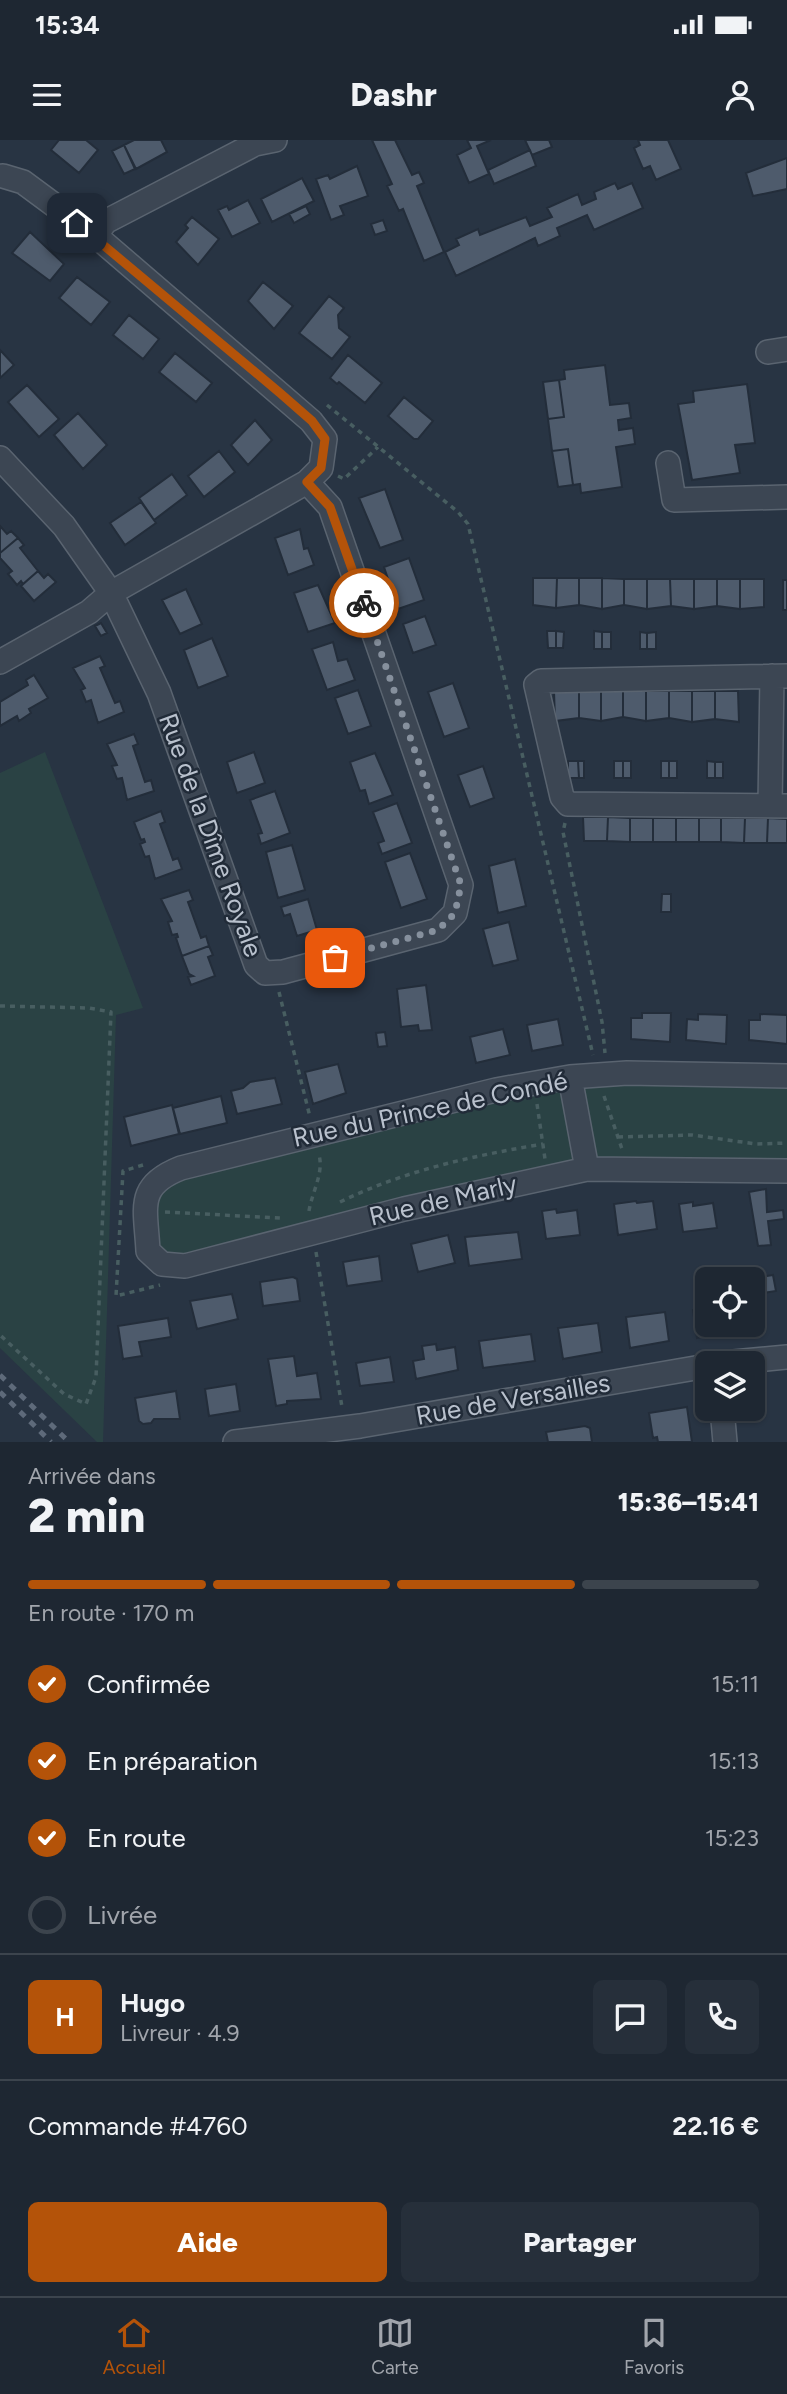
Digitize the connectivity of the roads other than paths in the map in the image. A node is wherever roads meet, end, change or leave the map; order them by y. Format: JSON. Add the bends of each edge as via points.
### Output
{"nodes":[{"id":1,"x":275,"y":140,"type":"edge"},
{"id":2,"x":3,"y":176,"type":"dead end"},
{"id":3,"x":96,"y":236,"type":"junction"},
{"id":4,"x":0,"y":458,"type":"edge"},
{"id":5,"x":668,"y":463,"type":"dead end"},
{"id":6,"x":314,"y":475,"type":"junction"},
{"id":7,"x":787,"y":497,"type":"edge"},
{"id":8,"x":111,"y":593,"type":"junction"},
{"id":9,"x":0,"y":662,"type":"edge"},
{"id":10,"x":780,"y":676,"type":"edge"},
{"id":11,"x":778,"y":806,"type":"edge"},
{"id":12,"x":787,"y":1076,"type":"edge"},
{"id":13,"x":570,"y":1077,"type":"junction"},
{"id":14,"x":587,"y":1169,"type":"junction"},
{"id":15,"x":787,"y":1171,"type":"edge"},
{"id":16,"x":146,"y":1211,"type":"joint"},
{"id":17,"x":787,"y":1357,"type":"edge"},
{"id":18,"x":765,"y":1359,"type":"edge"},
{"id":19,"x":695,"y":1368,"type":"edge"},
{"id":20,"x":723,"y":1421,"type":"edge"},
{"id":21,"x":362,"y":1434,"type":"edge"},
{"id":22,"x":235,"y":1442,"type":"edge"},
{"id":23,"x":725,"y":1442,"type":"edge"}],
"edges":[{"from":1,"to":3,"type":"street","via":[[255,144],[105,222]]},
{"from":2,"to":3,"type":"street","via":[[23,182]]},
{"from":3,"to":6,"type":"street","via":[[312,421],[325,439]]},
{"from":4,"to":8,"type":"street","name":"Rue de la Dîme Royale","via":[[64,526]]},
{"from":5,"to":7,"type":"street","via":[[674,499],[681,502]]},
{"from":6,"to":8,"type":"street"},
{"from":6,"to":8,"type":"street","name":"Rue de la Dîme Royale","via":[[330,507],[461,885],[455,913],[438,930],[274,973],[265,973],[256,965],[159,694]]},
{"from":8,"to":9,"type":"street","via":[[89,612]]},
{"from":10,"to":11,"type":"street"},
{"from":10,"to":11,"type":"street","via":[[541,681],[536,685],[562,797],[568,804]]},
{"from":12,"to":13,"type":"street","name":"Rue du Prince de Condé"},
{"from":13,"to":14,"type":"street"},
{"from":13,"to":16,"type":"street","name":"Rue du Prince de Condé","via":[[181,1168],[158,1177],[148,1190]]},
{"from":14,"to":15,"type":"street","name":"Rue de Marly"},
{"from":14,"to":16,"type":"street","name":"Rue de Marly","via":[[315,1222],[185,1266],[162,1264],[148,1251]]},
{"from":17,"to":18,"type":"street"},
{"from":19,"to":21,"type":"street","name":"Rue de Versailles"},
{"from":20,"to":23,"type":"street"},
{"from":21,"to":22,"type":"street","name":"Rue de Versailles"}]}
